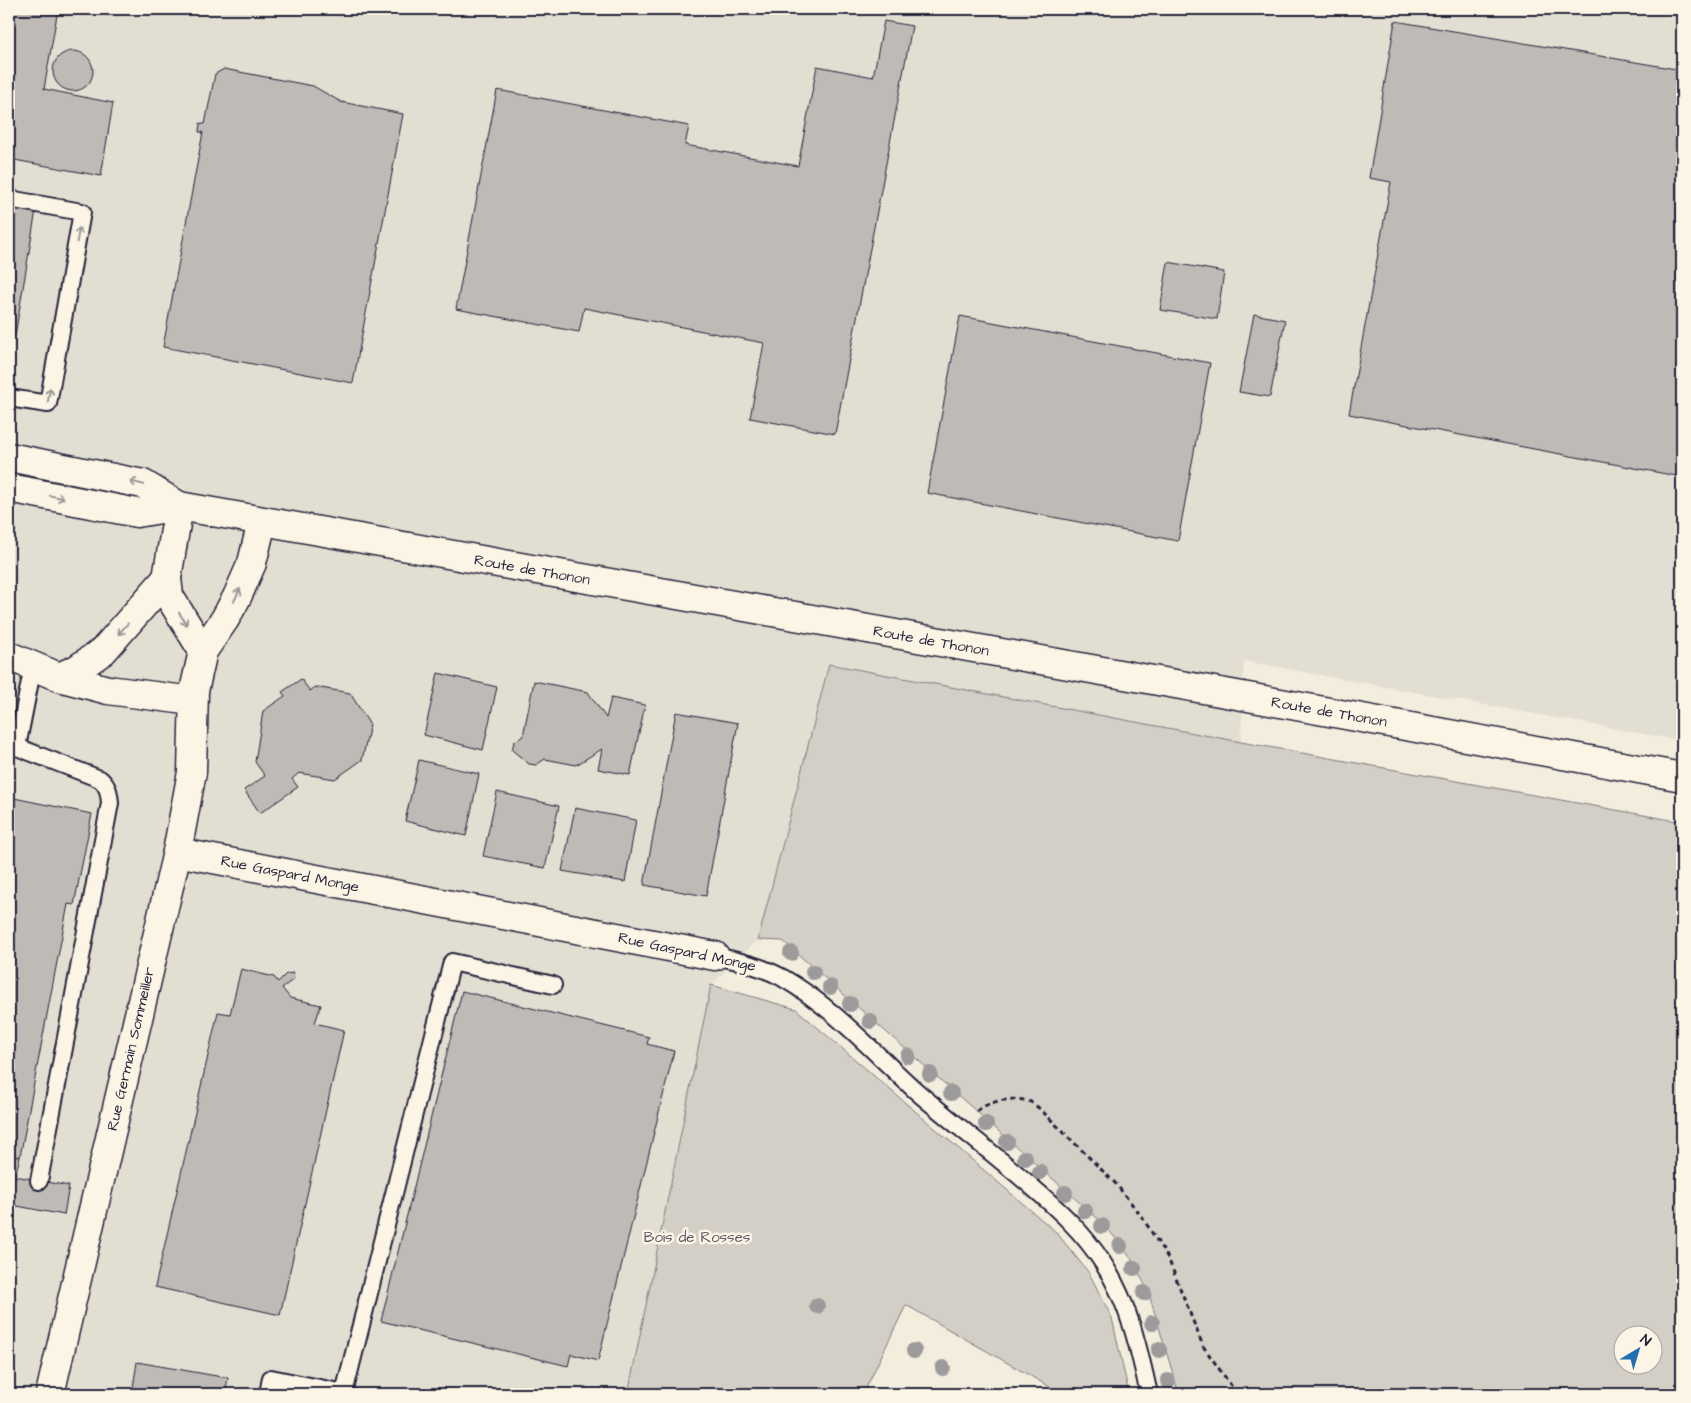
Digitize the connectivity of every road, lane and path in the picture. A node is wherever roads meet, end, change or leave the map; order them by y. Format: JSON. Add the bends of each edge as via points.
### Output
{"nodes":[{"id":1,"x":9,"y":199,"type":"edge"},
{"id":2,"x":9,"y":398,"type":"edge"},
{"id":3,"x":9,"y":457,"type":"edge"},
{"id":4,"x":9,"y":488,"type":"edge"},
{"id":5,"x":179,"y":506,"type":"junction"},
{"id":6,"x":262,"y":522,"type":"junction"},
{"id":7,"x":166,"y":578,"type":"junction"},
{"id":8,"x":203,"y":651,"type":"junction"},
{"id":9,"x":9,"y":656,"type":"edge"},
{"id":10,"x":33,"y":666,"type":"junction"},
{"id":11,"x":59,"y":677,"type":"junction"},
{"id":12,"x":193,"y":701,"type":"junction"},
{"id":13,"x":1682,"y":777,"type":"edge"},
{"id":14,"x":177,"y":852,"type":"junction"},
{"id":15,"x":715,"y":956,"type":"joint"},
{"id":16,"x":553,"y":985,"type":"dead end"},
{"id":17,"x":960,"y":1126,"type":"junction"},
{"id":18,"x":39,"y":1181,"type":"dead end"},
{"id":19,"x":50,"y":1394,"type":"edge"},
{"id":20,"x":268,"y":1394,"type":"edge"},
{"id":21,"x":1149,"y":1394,"type":"edge"},
{"id":22,"x":1237,"y":1394,"type":"edge"}],
"edges":[{"from":2,"to":1,"type":"lane","one_way":true,"via":[[48,404],[82,212]]},
{"from":5,"to":3,"type":"street","name":"Route de Thonon","one_way":true,"via":[[143,484]]},
{"from":4,"to":5,"type":"street","name":"Route de Thonon","one_way":true,"via":[[137,513]]},
{"from":5,"to":6,"type":"street","name":"Route de Thonon"},
{"from":5,"to":7,"type":"street"},
{"from":8,"to":6,"type":"street","name":"Rue Germain Sommeiller","one_way":true,"via":[[237,597],[252,563]]},
{"from":6,"to":13,"type":"street","name":"Route de Thonon"},
{"from":7,"to":8,"type":"street","one_way":true,"via":[[169,596]]},
{"from":7,"to":11,"type":"street","one_way":true,"via":[[103,651],[78,669]]},
{"from":8,"to":12,"type":"street","name":"Rue Germain Sommeiller"},
{"from":9,"to":10,"type":"street"},
{"from":10,"to":11,"type":"street"},
{"from":10,"to":18,"type":"lane","via":[[17,747],[100,779],[109,791],[110,803]]},
{"from":11,"to":12,"type":"street","via":[[128,694]]},
{"from":12,"to":14,"type":"street","name":"Rue Germain Sommeiller","via":[[192,772]]},
{"from":14,"to":15,"type":"street","name":"Rue Gaspard Monge"},
{"from":14,"to":19,"type":"street","name":"Rue Germain Sommeiller"},
{"from":15,"to":17,"type":"lane","name":"Rue Gaspard Monge","via":[[757,966],[802,991],[831,1012],[916,1091]]},
{"from":16,"to":20,"type":"lane","via":[[452,962],[344,1393],[271,1378]]},
{"from":17,"to":21,"type":"lane","name":"Rue Gaspard Monge","via":[[1059,1210],[1102,1262],[1134,1331]]},
{"from":17,"to":22,"type":"path","via":[[981,1108],[994,1102],[1021,1100],[1040,1109],[1116,1184],[1142,1217],[1168,1258],[1203,1346]]}]}
